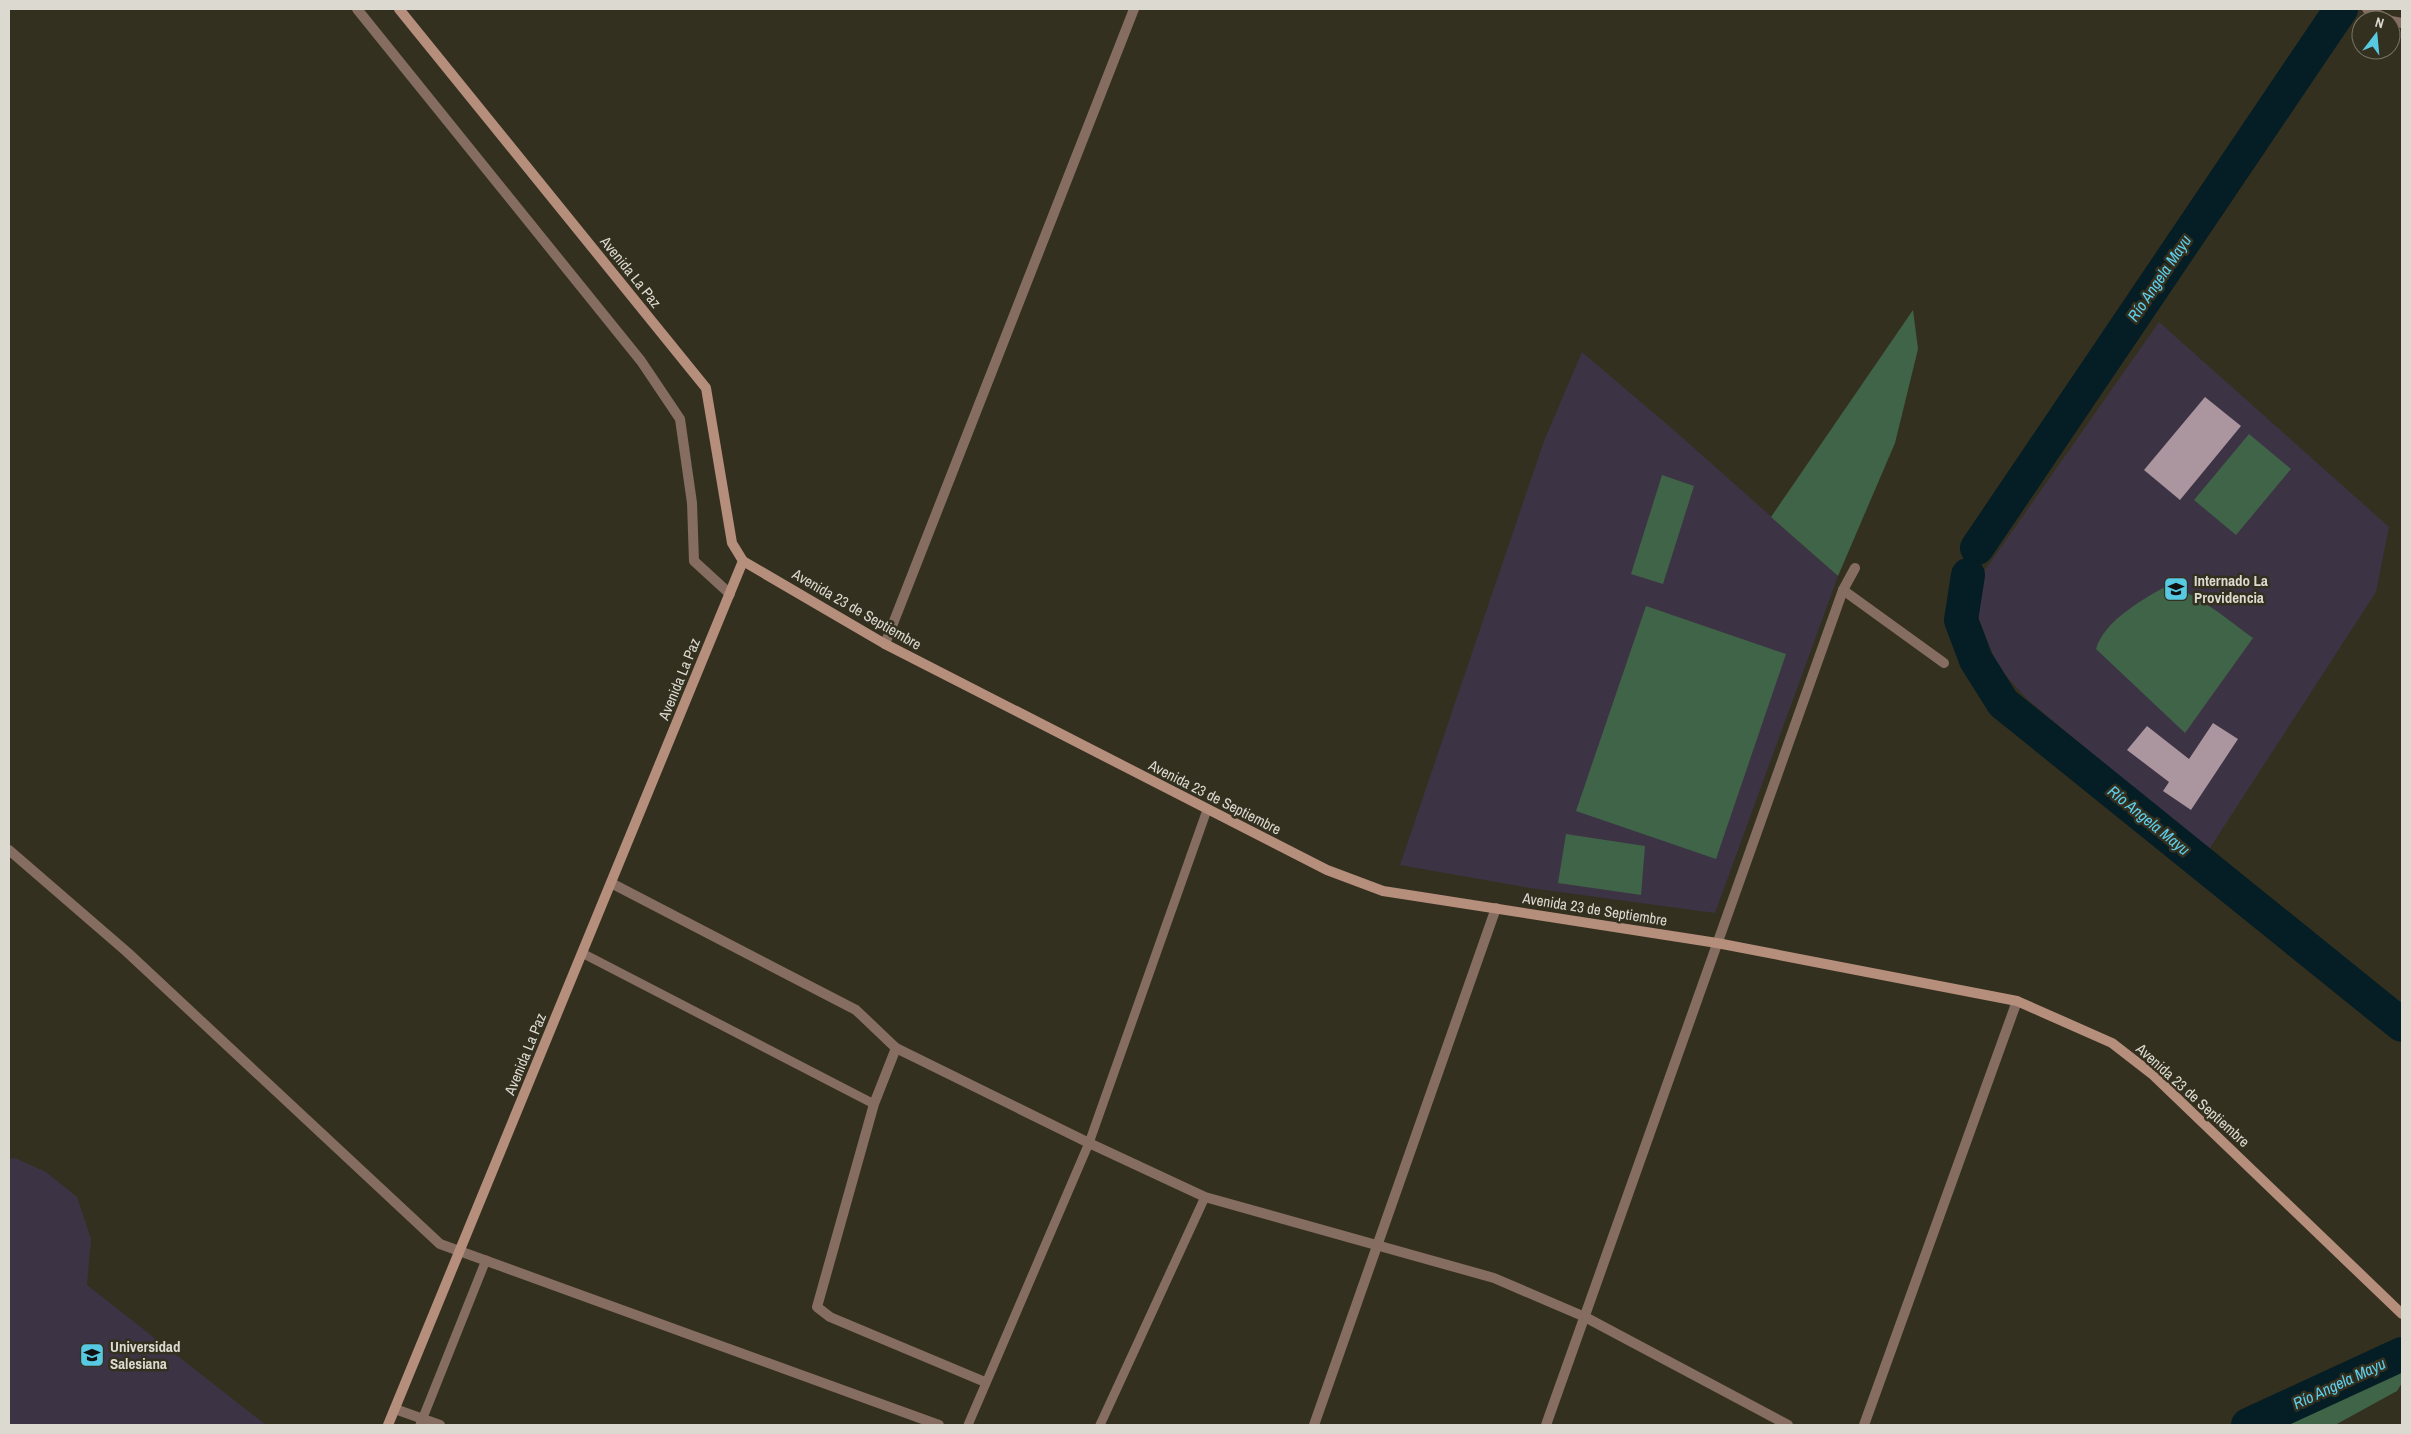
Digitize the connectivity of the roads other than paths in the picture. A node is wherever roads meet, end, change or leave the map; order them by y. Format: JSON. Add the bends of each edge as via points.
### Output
{"nodes":[{"id":1,"x":356,"y":9,"type":"edge"},
{"id":2,"x":399,"y":9,"type":"edge"},
{"id":3,"x":1134,"y":9,"type":"edge"},
{"id":4,"x":743,"y":561,"type":"junction"},
{"id":5,"x":1855,"y":568,"type":"dead end"},
{"id":6,"x":1843,"y":590,"type":"junction"},
{"id":7,"x":730,"y":594,"type":"junction"},
{"id":8,"x":885,"y":644,"type":"junction"},
{"id":9,"x":1944,"y":663,"type":"dead end"},
{"id":10,"x":1207,"y":810,"type":"junction"},
{"id":11,"x":9,"y":850,"type":"edge"},
{"id":12,"x":611,"y":883,"type":"junction"},
{"id":13,"x":1496,"y":908,"type":"junction"},
{"id":14,"x":1718,"y":943,"type":"junction"},
{"id":15,"x":582,"y":953,"type":"junction"},
{"id":16,"x":2018,"y":1001,"type":"junction"},
{"id":17,"x":896,"y":1048,"type":"junction"},
{"id":18,"x":874,"y":1104,"type":"junction"},
{"id":19,"x":1089,"y":1143,"type":"junction"},
{"id":20,"x":1205,"y":1197,"type":"junction"},
{"id":21,"x":1377,"y":1246,"type":"junction"},
{"id":22,"x":460,"y":1250,"type":"junction"},
{"id":23,"x":486,"y":1260,"type":"junction"},
{"id":24,"x":2402,"y":1314,"type":"edge"},
{"id":25,"x":1585,"y":1317,"type":"junction"},
{"id":26,"x":985,"y":1382,"type":"junction"},
{"id":27,"x":395,"y":1408,"type":"junction"},
{"id":28,"x":422,"y":1422,"type":"edge"},
{"id":29,"x":388,"y":1425,"type":"edge"},
{"id":30,"x":440,"y":1425,"type":"edge"},
{"id":31,"x":939,"y":1425,"type":"edge"},
{"id":32,"x":968,"y":1425,"type":"edge"},
{"id":33,"x":1100,"y":1425,"type":"edge"},
{"id":34,"x":1314,"y":1425,"type":"edge"},
{"id":35,"x":1546,"y":1425,"type":"edge"},
{"id":36,"x":1788,"y":1425,"type":"edge"},
{"id":37,"x":1864,"y":1425,"type":"edge"}],
"edges":[{"from":1,"to":7,"type":"street","via":[[641,361],[680,419],[692,503],[694,561]]},
{"from":2,"to":4,"type":"main road","name":"Avenida La Paz","via":[[706,388],[732,543]]},
{"from":3,"to":8,"type":"street"},
{"from":4,"to":7,"type":"main road","name":"Avenida La Paz"},
{"from":4,"to":8,"type":"main road","name":"Avenida 23 de Septiembre"},
{"from":5,"to":6,"type":"street"},
{"from":6,"to":9,"type":"street"},
{"from":6,"to":14,"type":"street"},
{"from":7,"to":12,"type":"main road","name":"Avenida La Paz"},
{"from":8,"to":10,"type":"main road","name":"Avenida 23 de Septiembre"},
{"from":10,"to":13,"type":"main road","name":"Avenida 23 de Septiembre","via":[[1327,870],[1383,891]]},
{"from":10,"to":19,"type":"lane"},
{"from":11,"to":22,"type":"street","via":[[127,952],[440,1244]]},
{"from":12,"to":15,"type":"main road","name":"Avenida La Paz"},
{"from":12,"to":17,"type":"street","via":[[856,1010]]},
{"from":13,"to":14,"type":"main road","name":"Avenida 23 de Septiembre"},
{"from":13,"to":21,"type":"street"},
{"from":14,"to":16,"type":"main road","name":"Avenida 23 de Septiembre"},
{"from":14,"to":25,"type":"street"},
{"from":15,"to":18,"type":"lane"},
{"from":15,"to":22,"type":"main road","name":"Avenida La Paz"},
{"from":16,"to":24,"type":"main road","name":"Avenida 23 de Septiembre","via":[[2112,1043],[2152,1074]]},
{"from":16,"to":37,"type":"street"},
{"from":17,"to":18,"type":"street"},
{"from":17,"to":19,"type":"street"},
{"from":18,"to":26,"type":"street","via":[[817,1307],[830,1317]]},
{"from":19,"to":20,"type":"street"},
{"from":19,"to":26,"type":"lane"},
{"from":20,"to":21,"type":"street"},
{"from":20,"to":33,"type":"lane"},
{"from":21,"to":25,"type":"street","via":[[1494,1278]]},
{"from":21,"to":34,"type":"street"},
{"from":22,"to":23,"type":"street"},
{"from":22,"to":27,"type":"main road","name":"Avenida La Paz"},
{"from":23,"to":28,"type":"lane"},
{"from":23,"to":31,"type":"street"},
{"from":25,"to":35,"type":"street"},
{"from":25,"to":36,"type":"street"},
{"from":26,"to":32,"type":"lane"},
{"from":27,"to":28,"type":"street"},
{"from":27,"to":29,"type":"main road","name":"Avenida La Paz"},
{"from":28,"to":30,"type":"street"}]}
